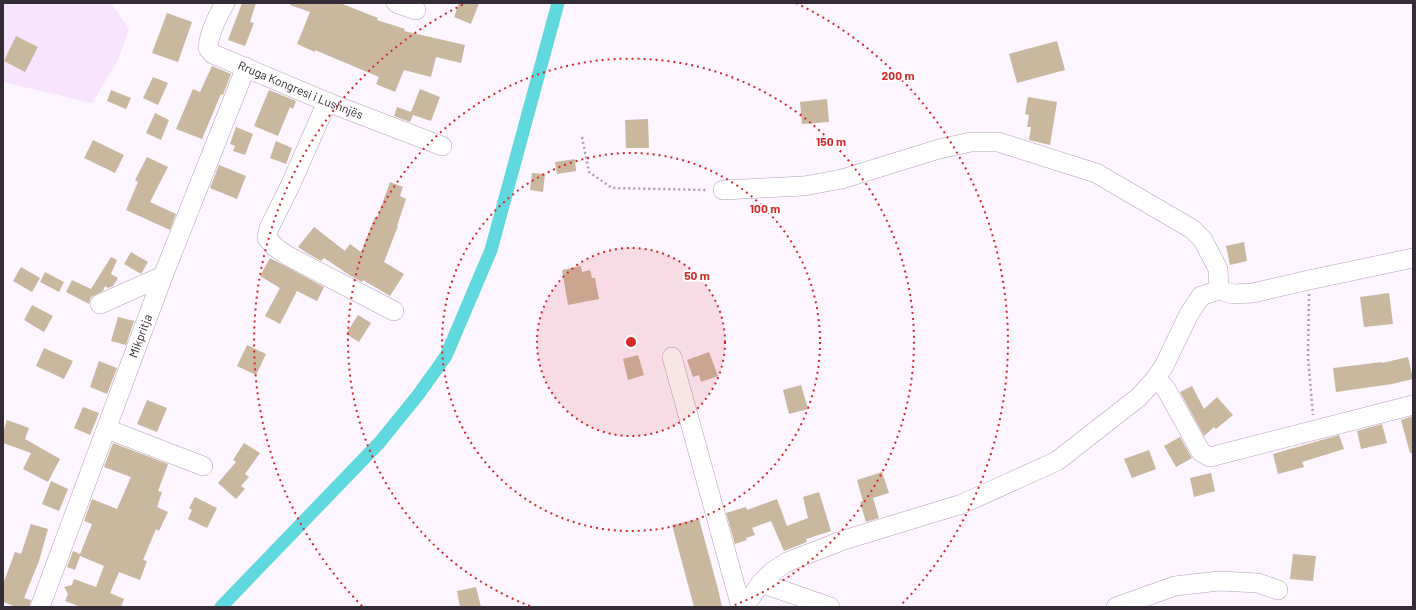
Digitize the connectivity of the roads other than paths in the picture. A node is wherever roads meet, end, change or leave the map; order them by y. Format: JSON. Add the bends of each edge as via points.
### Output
{"nodes":[{"id":1,"x":225,"y":3,"type":"edge"},
{"id":2,"x":396,"y":3,"type":"edge"},
{"id":3,"x":416,"y":10,"type":"dead end"},
{"id":4,"x":246,"y":67,"type":"junction"},
{"id":5,"x":327,"y":102,"type":"junction"},
{"id":6,"x":442,"y":146,"type":"dead end"},
{"id":7,"x":723,"y":190,"type":"road end"},
{"id":8,"x":1413,"y":258,"type":"edge"},
{"id":9,"x":163,"y":276,"type":"junction"},
{"id":10,"x":1219,"y":290,"type":"junction"},
{"id":11,"x":100,"y":304,"type":"dead end"},
{"id":12,"x":394,"y":311,"type":"dead end"},
{"id":13,"x":672,"y":358,"type":"dead end"},
{"id":14,"x":1156,"y":378,"type":"junction"},
{"id":15,"x":1413,"y":405,"type":"edge"},
{"id":16,"x":107,"y":429,"type":"junction"},
{"id":17,"x":203,"y":466,"type":"dead end"},
{"id":18,"x":761,"y":583,"type":"junction"},
{"id":19,"x":1278,"y":590,"type":"dead end"},
{"id":20,"x":40,"y":607,"type":"edge"},
{"id":21,"x":743,"y":607,"type":"edge"},
{"id":22,"x":830,"y":607,"type":"edge"},
{"id":23,"x":1116,"y":607,"type":"edge"}],
"edges":[{"from":1,"to":4,"type":"street","name":"Rruga Kongresi i Lushnjës","via":[[218,15],[208,48],[218,58]]},
{"from":2,"to":3,"type":"street"},
{"from":4,"to":5,"type":"street","name":"Rruga Kongresi i Lushnjës"},
{"from":4,"to":9,"type":"street","name":"Mikpritja"},
{"from":5,"to":6,"type":"street","name":"Rruga Kongresi i Lushnjës"},
{"from":5,"to":12,"type":"street","via":[[269,228],[268,238],[275,247],[288,256]]},
{"from":7,"to":10,"type":"street","via":[[804,186],[842,179],[939,149],[971,142],[998,142],[1096,173],[1192,229],[1203,240],[1218,269]]},
{"from":8,"to":10,"type":"street","via":[[1253,293],[1233,294]]},
{"from":9,"to":11,"type":"street"},
{"from":9,"to":16,"type":"street","name":"Mikpritja"},
{"from":10,"to":14,"type":"street","via":[[1201,296]]},
{"from":13,"to":21,"type":"street"},
{"from":14,"to":15,"type":"street","via":[[1166,388],[1202,452],[1210,457]]},
{"from":14,"to":18,"type":"street","via":[[1139,397],[1057,461],[962,504],[844,540],[787,562]]},
{"from":16,"to":17,"type":"street"},
{"from":16,"to":20,"type":"street","name":"Mikpritja"},
{"from":18,"to":21,"type":"street"},
{"from":18,"to":22,"type":"street"},
{"from":19,"to":23,"type":"street","via":[[1258,583],[1219,581],[1175,586]]}]}
